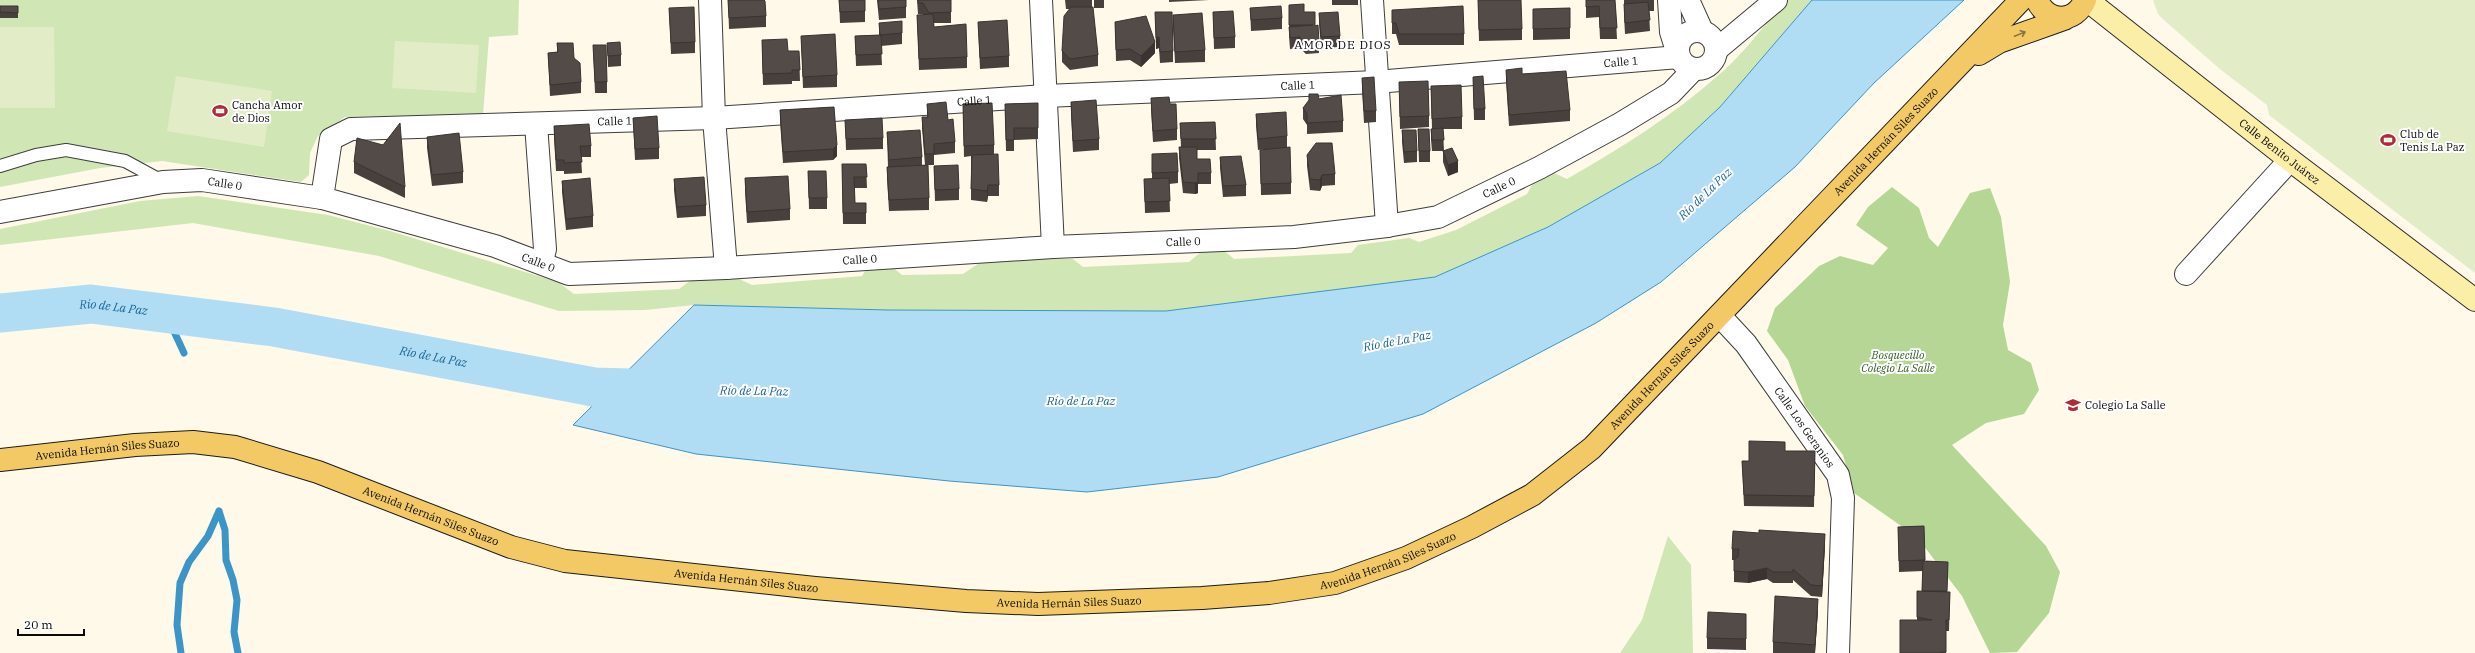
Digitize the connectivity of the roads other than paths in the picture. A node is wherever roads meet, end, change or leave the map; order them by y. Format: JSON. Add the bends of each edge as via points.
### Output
{"nodes":[{"id":1,"x":710,"y":0,"type":"edge"},
{"id":2,"x":1041,"y":0,"type":"edge"},
{"id":3,"x":1372,"y":0,"type":"edge"},
{"id":4,"x":1669,"y":0,"type":"edge"},
{"id":5,"x":1688,"y":0,"type":"edge"},
{"id":6,"x":1776,"y":0,"type":"edge"},
{"id":7,"x":2022,"y":0,"type":"edge"},
{"id":8,"x":2037,"y":0,"type":"edge"},
{"id":9,"x":2086,"y":0,"type":"edge"},
{"id":10,"x":2064,"y":19,"type":"junction"},
{"id":11,"x":1708,"y":39,"type":"junction"},
{"id":12,"x":1683,"y":59,"type":"junction"},
{"id":13,"x":1960,"y":64,"type":"junction"},
{"id":14,"x":1376,"y":82,"type":"junction"},
{"id":15,"x":1045,"y":96,"type":"junction"},
{"id":16,"x":714,"y":118,"type":"junction"},
{"id":17,"x":536,"y":124,"type":"junction"},
{"id":18,"x":2290,"y":160,"type":"junction"},
{"id":19,"x":0,"y":166,"type":"edge"},
{"id":20,"x":163,"y":182,"type":"junction"},
{"id":21,"x":322,"y":198,"type":"junction"},
{"id":22,"x":0,"y":212,"type":"edge"},
{"id":23,"x":1386,"y":226,"type":"junction"},
{"id":24,"x":1053,"y":247,"type":"junction"},
{"id":25,"x":542,"y":262,"type":"junction"},
{"id":26,"x":726,"y":268,"type":"junction"},
{"id":27,"x":2186,"y":274,"type":"dead end"},
{"id":28,"x":2475,"y":300,"type":"edge"},
{"id":29,"x":1720,"y":316,"type":"junction"},
{"id":30,"x":0,"y":460,"type":"edge"},
{"id":31,"x":1838,"y":653,"type":"edge"}],
"edges":[{"from":1,"to":16,"type":"street"},
{"from":2,"to":15,"type":"street"},
{"from":3,"to":14,"type":"street"},
{"from":4,"to":12,"type":"street","via":[[1671,32]]},
{"from":5,"to":11,"type":"street"},
{"from":6,"to":11,"type":"street","via":[[1739,31]]},
{"from":7,"to":13,"type":"main road","name":"Avenida Hernán Siles Suazo"},
{"from":8,"to":10,"type":"main road","via":[[2044,12]]},
{"from":9,"to":10,"type":"main road","name":"Avenida Hernán Siles Suazo","via":[[2076,13]]},
{"from":9,"to":18,"type":"main road","name":"Calle Benito Juárez"},
{"from":13,"to":10,"type":"main road","name":"Avenida Hernán Siles Suazo","one_way":true,"via":[[1999,42]]},
{"from":11,"to":12,"type":"street","via":[[1690,32],[1684,35],[1680,40]]},
{"from":11,"to":12,"type":"street","via":[[1712,62],[1706,67]]},
{"from":12,"to":14,"type":"street","name":"Calle 1"},
{"from":12,"to":23,"type":"street","name":"Calle 0","via":[[1671,92],[1620,124],[1539,168],[1438,217]]},
{"from":13,"to":29,"type":"main road","name":"Avenida Hernán Siles Suazo"},
{"from":14,"to":15,"type":"street","name":"Calle 1"},
{"from":14,"to":23,"type":"street"},
{"from":15,"to":16,"type":"street","name":"Calle 1"},
{"from":15,"to":24,"type":"street"},
{"from":16,"to":17,"type":"street","name":"Calle 1"},
{"from":16,"to":26,"type":"street"},
{"from":17,"to":21,"type":"street","name":"Calle 1","via":[[351,129],[331,139]]},
{"from":17,"to":25,"type":"street","via":[[545,249]]},
{"from":18,"to":27,"type":"street"},
{"from":18,"to":28,"type":"main road","name":"Calle Benito Juárez"},
{"from":19,"to":20,"type":"lane","via":[[36,155],[66,150],[126,160]]},
{"from":20,"to":21,"type":"street","name":"Calle 0","via":[[202,180]]},
{"from":20,"to":22,"type":"street","name":"Calle 0"},
{"from":21,"to":25,"type":"street","name":"Calle 0","via":[[495,246]]},
{"from":23,"to":24,"type":"street","name":"Calle 0","via":[[1294,237]]},
{"from":24,"to":26,"type":"street","name":"Calle 0"},
{"from":25,"to":26,"type":"street","name":"Calle 0","via":[[569,274]]},
{"from":29,"to":30,"type":"main road","name":"Avenida Hernán Siles Suazo","via":[[1592,448],[1532,495],[1406,558],[1335,583],[1269,593],[1110,603],[1038,604],[966,601],[680,575],[565,560],[511,547],[318,472],[235,447],[193,442],[135,445]]},
{"from":29,"to":31,"type":"street","name":"Calle Los Geranios","via":[[1746,344],[1838,475],[1843,498]]}]}
